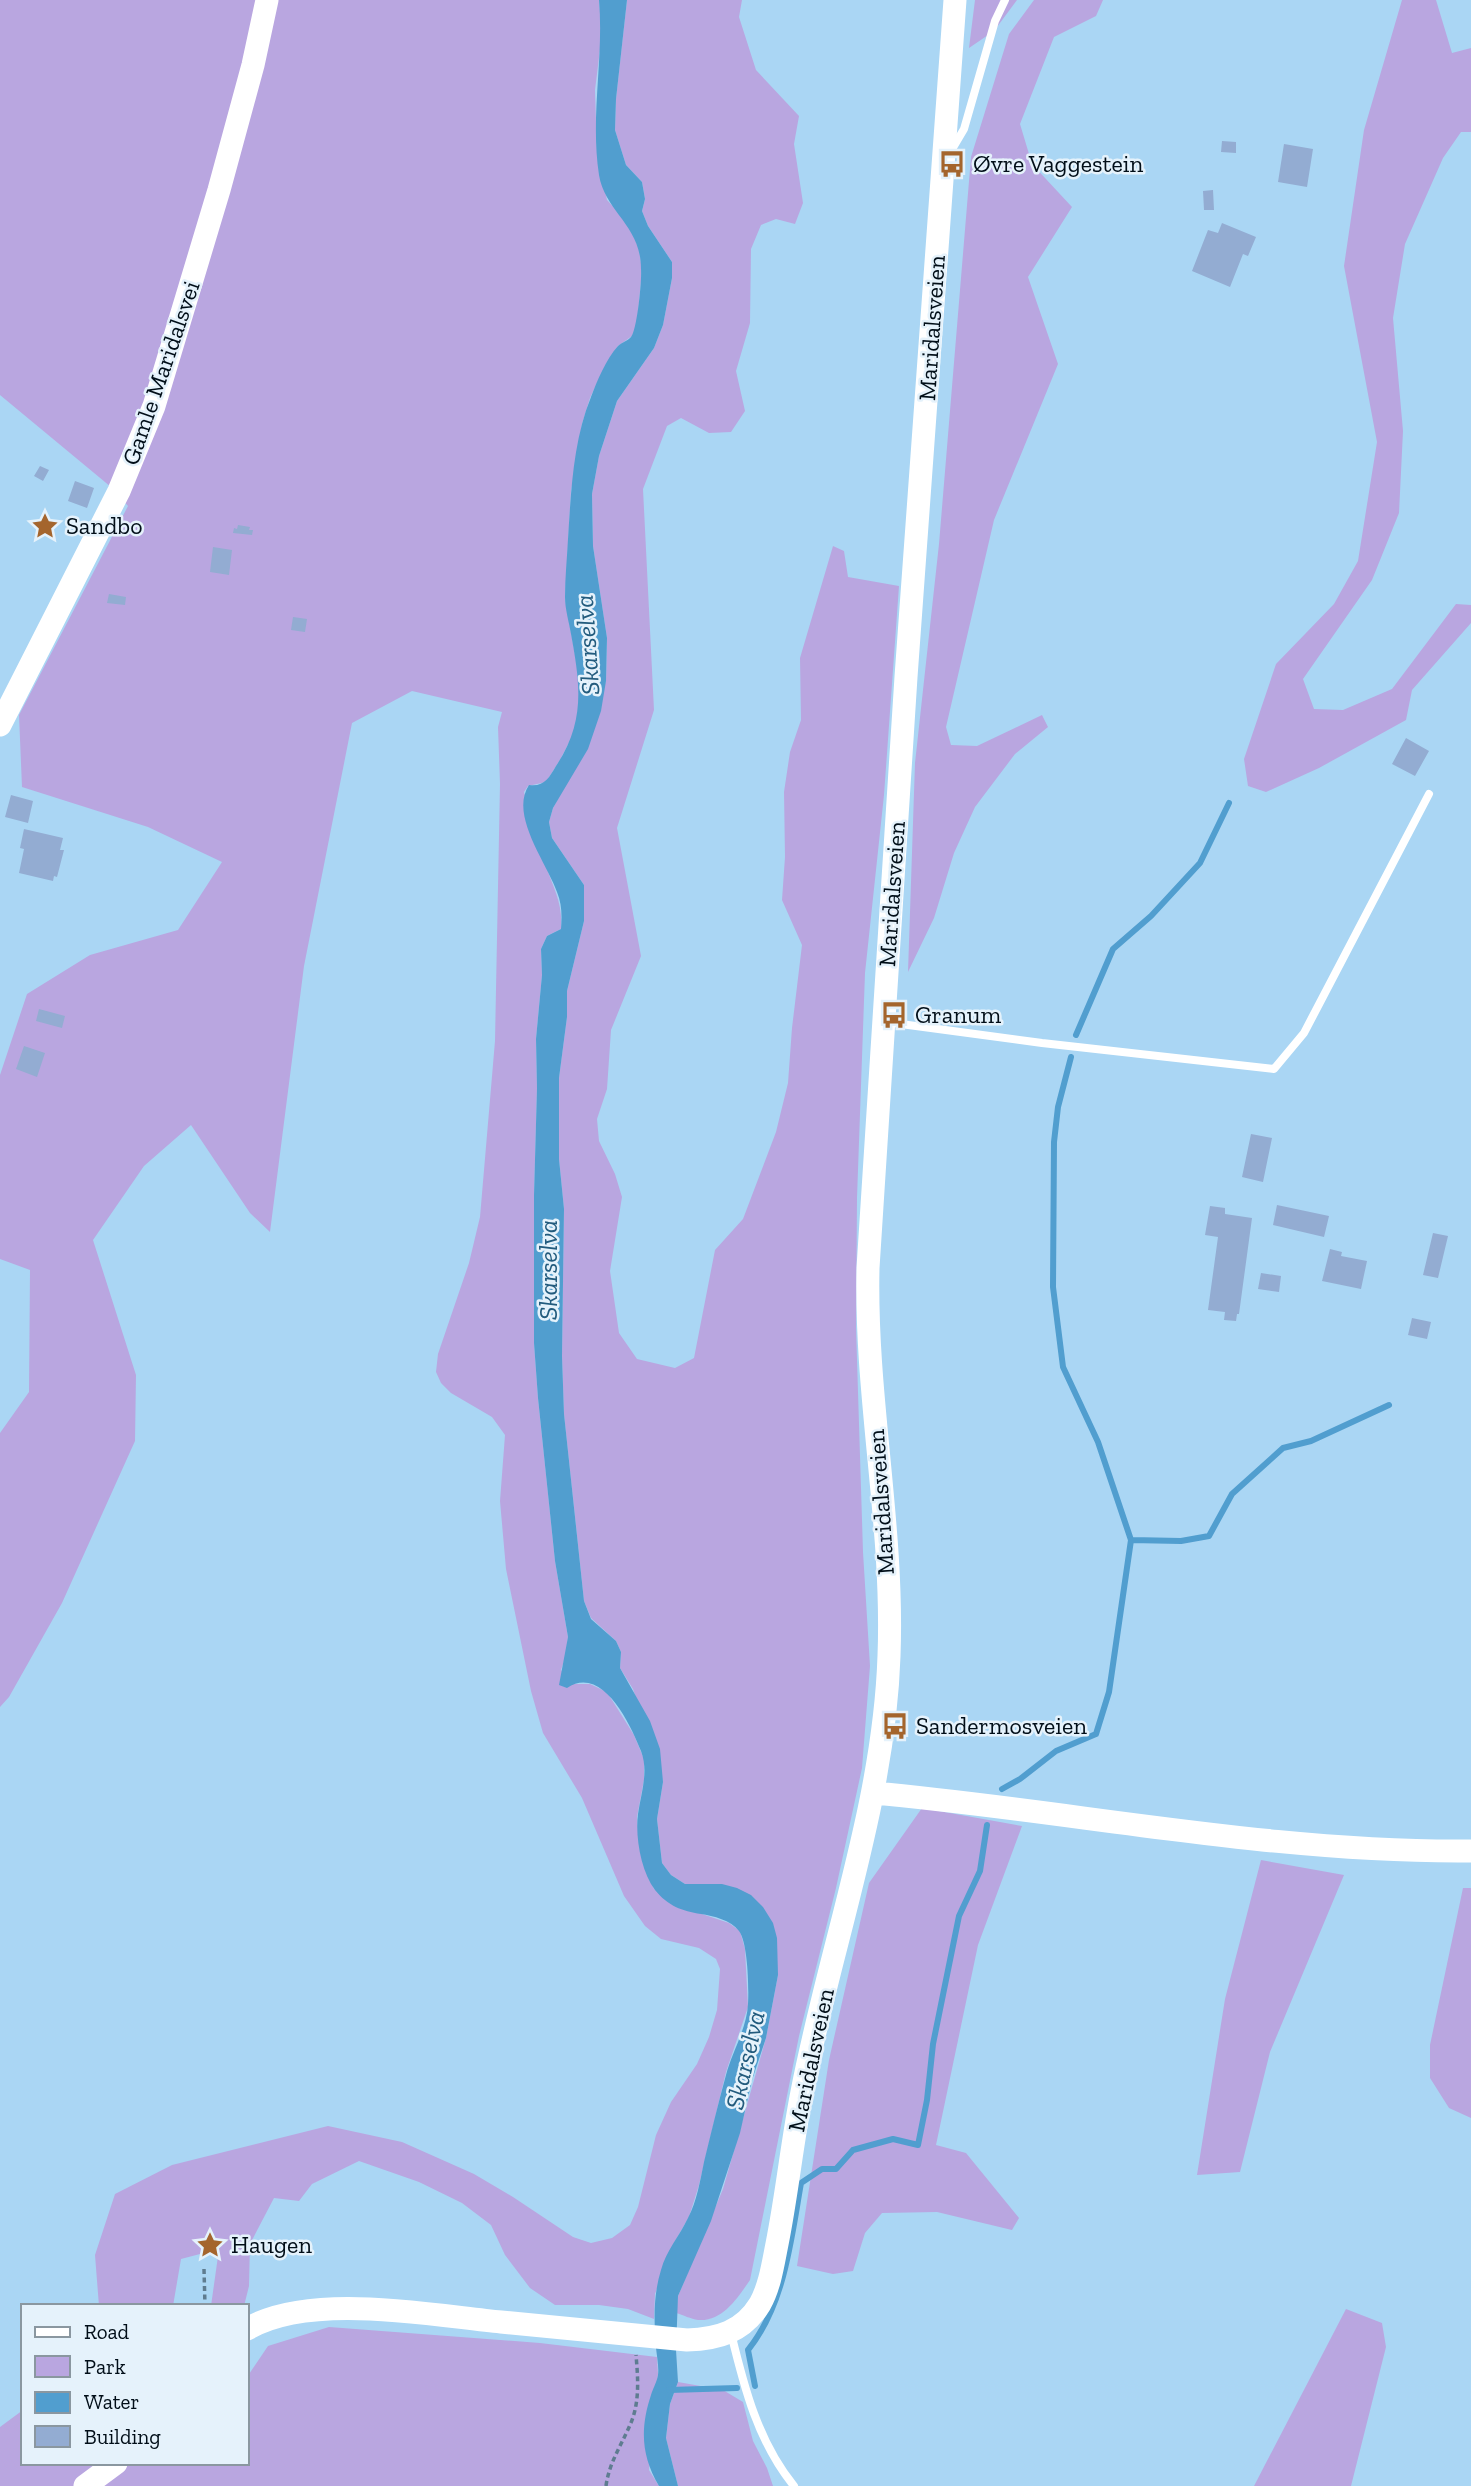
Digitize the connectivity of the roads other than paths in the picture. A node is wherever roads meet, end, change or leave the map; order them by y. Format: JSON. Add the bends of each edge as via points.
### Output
{"nodes":[{"id":1,"x":267,"y":0,"type":"edge"},
{"id":2,"x":956,"y":0,"type":"edge"},
{"id":3,"x":1005,"y":0,"type":"edge"},
{"id":4,"x":943,"y":157,"type":"junction"},
{"id":5,"x":0,"y":725,"type":"edge"},
{"id":6,"x":1429,"y":794,"type":"dead end"},
{"id":7,"x":883,"y":1022,"type":"junction"},
{"id":8,"x":874,"y":1793,"type":"junction"},
{"id":9,"x":1471,"y":1852,"type":"edge"},
{"id":10,"x":248,"y":2329,"type":"edge"},
{"id":11,"x":731,"y":2333,"type":"junction"},
{"id":12,"x":113,"y":2465,"type":"edge"},
{"id":13,"x":85,"y":2486,"type":"edge"},
{"id":14,"x":794,"y":2486,"type":"edge"}],
"edges":[{"from":1,"to":5,"type":"street","name":"Gamle Maridalsvei","via":[[223,177],[150,416],[119,491]]},
{"from":2,"to":4,"type":"street","name":"Maridalsveien"},
{"from":3,"to":4,"type":"lane","via":[[964,129],[955,148]]},
{"from":4,"to":7,"type":"street","name":"Maridalsveien"},
{"from":6,"to":7,"type":"lane","via":[[1304,1033],[1274,1069]]},
{"from":7,"to":8,"type":"street","name":"Maridalsveien","via":[[867,1292],[889,1655]]},
{"from":8,"to":9,"type":"street","via":[[1292,1843]]},
{"from":8,"to":11,"type":"street","name":"Maridalsveien","via":[[807,2067],[771,2273],[755,2312]]},
{"from":10,"to":11,"type":"street","via":[[299,2313],[357,2309],[687,2340]]},
{"from":11,"to":14,"type":"lane","via":[[744,2386],[765,2441]]},
{"from":12,"to":13,"type":"street"}]}
